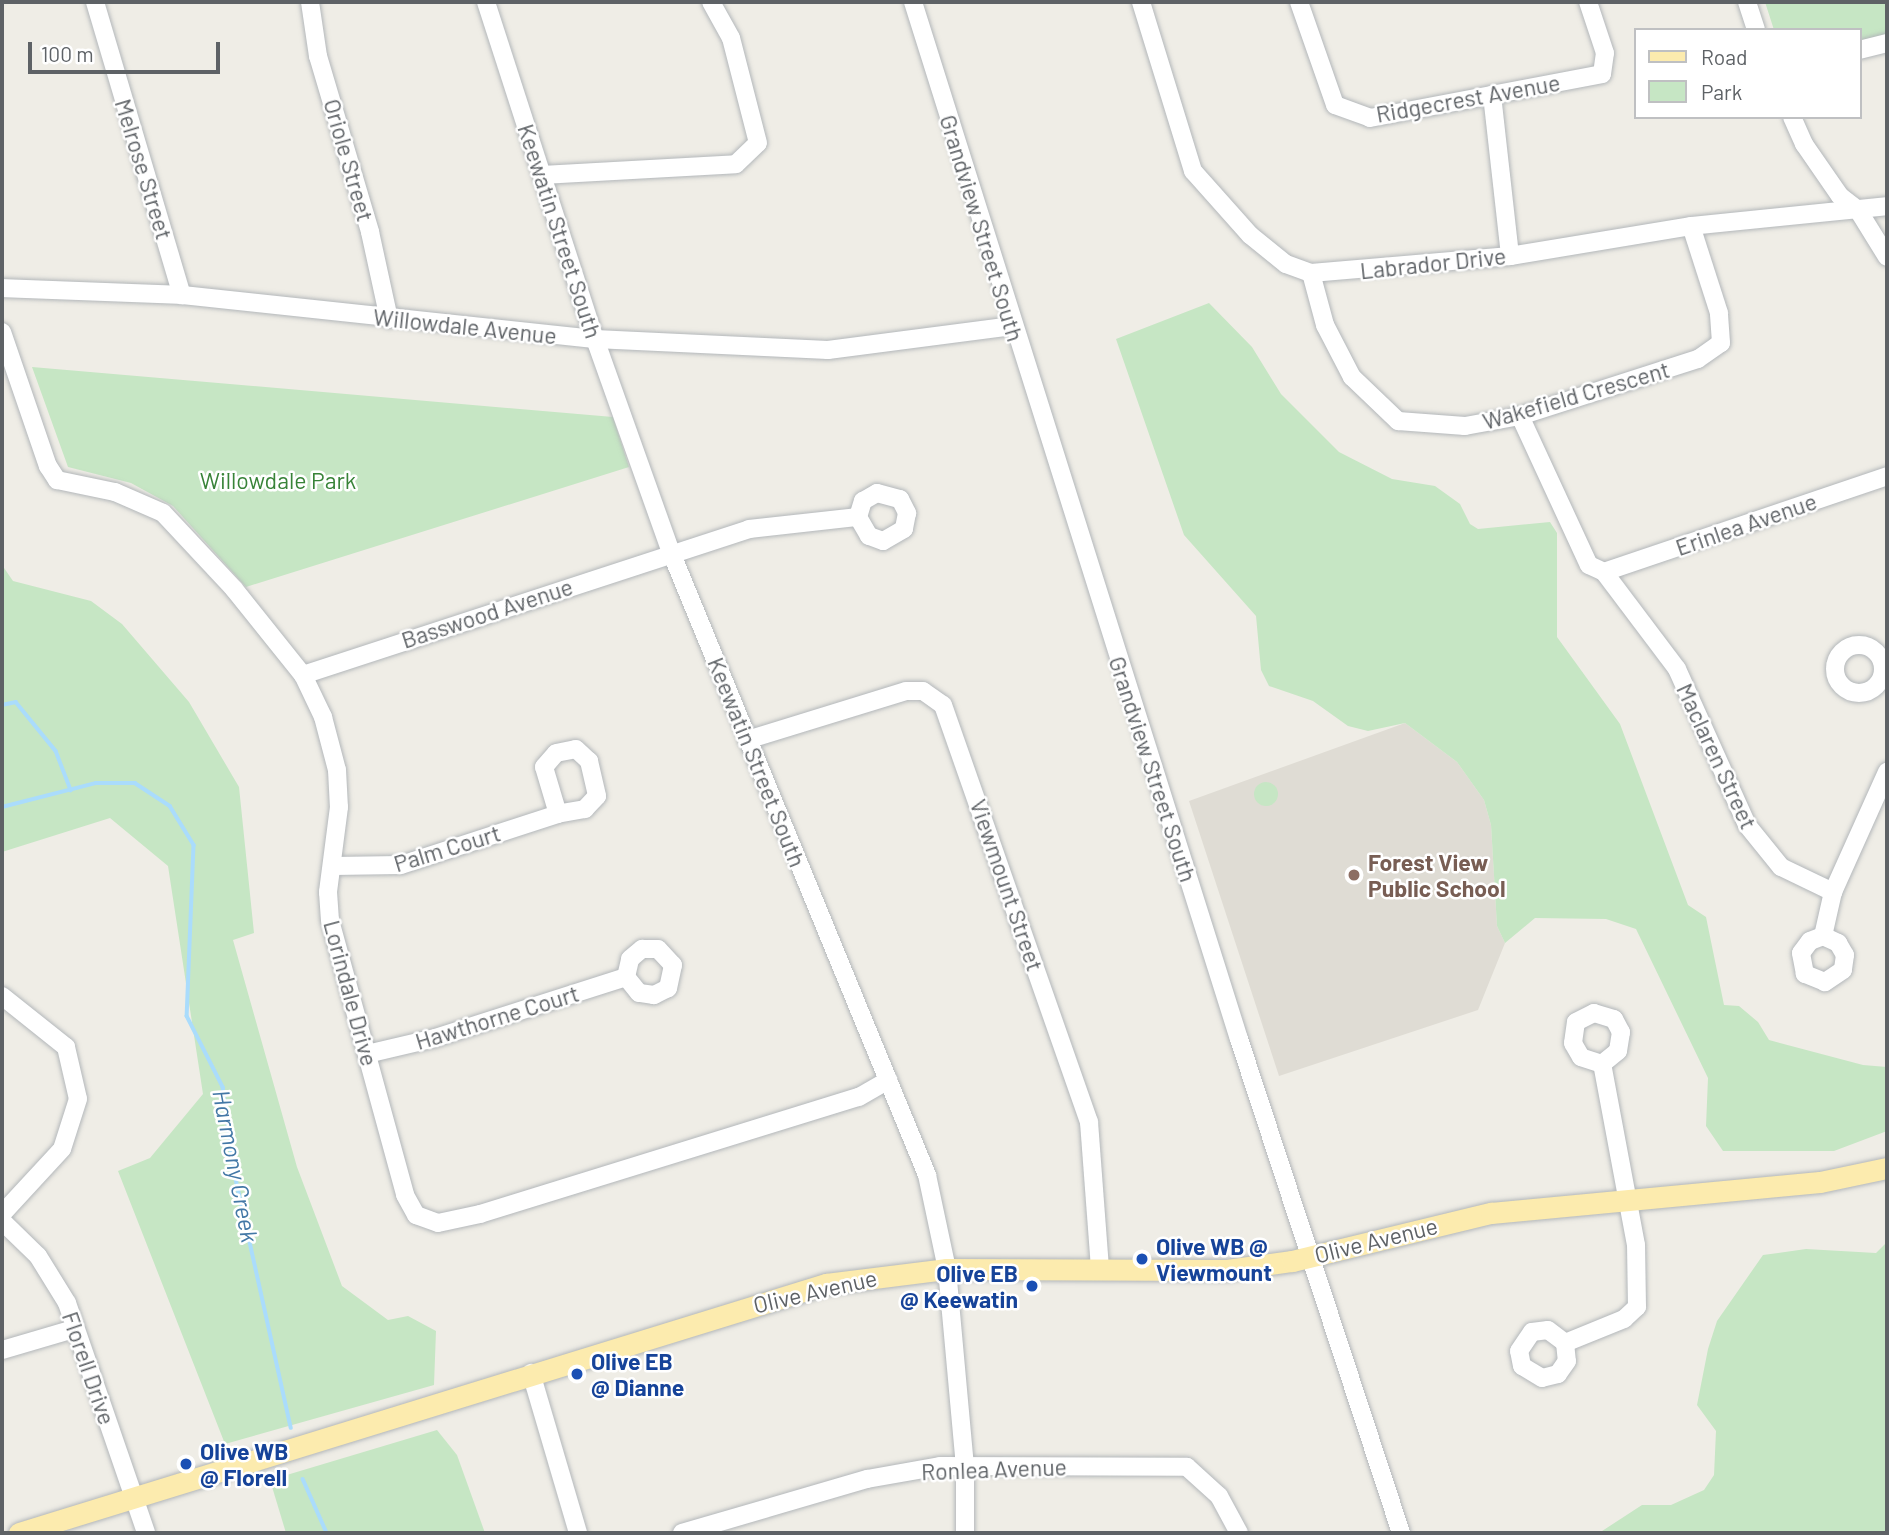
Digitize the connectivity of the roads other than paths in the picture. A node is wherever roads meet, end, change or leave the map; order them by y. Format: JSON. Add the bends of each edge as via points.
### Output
{"nodes":[{"id":1,"x":95,"y":2,"type":"edge"},
{"id":2,"x":310,"y":2,"type":"edge"},
{"id":3,"x":486,"y":2,"type":"edge"},
{"id":4,"x":711,"y":2,"type":"edge"},
{"id":5,"x":913,"y":2,"type":"edge"},
{"id":6,"x":1141,"y":2,"type":"edge"},
{"id":7,"x":1299,"y":2,"type":"edge"},
{"id":8,"x":1588,"y":2,"type":"edge"},
{"id":9,"x":1747,"y":2,"type":"edge"},
{"id":10,"x":1755,"y":28,"type":"edge"},
{"id":11,"x":1887,"y":43,"type":"edge"},
{"id":12,"x":1861,"y":50,"type":"edge"},
{"id":13,"x":1492,"y":95,"type":"junction"},
{"id":14,"x":1793,"y":119,"type":"edge"},
{"id":15,"x":542,"y":175,"type":"junction"},
{"id":16,"x":1887,"y":206,"type":"edge"},
{"id":17,"x":1858,"y":210,"type":"junction"},
{"id":18,"x":1691,"y":226,"type":"junction"},
{"id":19,"x":1510,"y":256,"type":"junction"},
{"id":20,"x":1887,"y":257,"type":"edge"},
{"id":21,"x":1311,"y":272,"type":"junction"},
{"id":22,"x":2,"y":288,"type":"edge"},
{"id":23,"x":182,"y":295,"type":"junction"},
{"id":24,"x":389,"y":319,"type":"junction"},
{"id":25,"x":1012,"y":326,"type":"junction"},
{"id":26,"x":2,"y":332,"type":"edge"},
{"id":27,"x":595,"y":339,"type":"junction"},
{"id":28,"x":1520,"y":416,"type":"junction"},
{"id":29,"x":1887,"y":476,"type":"edge"},
{"id":30,"x":858,"y":517,"type":"dead end"},
{"id":31,"x":671,"y":552,"type":"junction"},
{"id":32,"x":1604,"y":572,"type":"junction"},
{"id":33,"x":303,"y":675,"type":"junction"},
{"id":34,"x":747,"y":740,"type":"junction"},
{"id":35,"x":1887,"y":772,"type":"edge"},
{"id":36,"x":558,"y":814,"type":"dead end"},
{"id":37,"x":333,"y":866,"type":"junction"},
{"id":38,"x":1833,"y":892,"type":"junction"},
{"id":39,"x":1823,"y":936,"type":"dead end"},
{"id":40,"x":626,"y":977,"type":"dead end"},
{"id":41,"x":2,"y":996,"type":"edge"},
{"id":42,"x":367,"y":1054,"type":"junction"},
{"id":43,"x":1602,"y":1064,"type":"dead end"},
{"id":44,"x":888,"y":1080,"type":"junction"},
{"id":45,"x":1887,"y":1168,"type":"edge"},
{"id":46,"x":1626,"y":1199,"type":"junction"},
{"id":47,"x":2,"y":1214,"type":"edge"},
{"id":48,"x":2,"y":1221,"type":"edge"},
{"id":49,"x":1310,"y":1256,"type":"junction"},
{"id":50,"x":947,"y":1269,"type":"junction"},
{"id":51,"x":1100,"y":1270,"type":"junction"},
{"id":52,"x":74,"y":1329,"type":"junction"},
{"id":53,"x":1565,"y":1343,"type":"dead end"},
{"id":54,"x":2,"y":1350,"type":"edge"},
{"id":55,"x":531,"y":1373,"type":"junction"},
{"id":56,"x":965,"y":1466,"type":"junction"},
{"id":57,"x":135,"y":1501,"type":"junction"},
{"id":58,"x":19,"y":1533,"type":"edge"},
{"id":59,"x":146,"y":1533,"type":"edge"},
{"id":60,"x":578,"y":1533,"type":"edge"},
{"id":61,"x":682,"y":1533,"type":"edge"},
{"id":62,"x":965,"y":1533,"type":"edge"},
{"id":63,"x":1239,"y":1533,"type":"edge"},
{"id":64,"x":1401,"y":1533,"type":"edge"}],
"edges":[{"from":1,"to":23,"type":"street","name":"Melrose Street"},
{"from":2,"to":24,"type":"street","name":"Oriole Street","via":[[318,56],[370,232]]},
{"from":3,"to":15,"type":"street","name":"Keewatin Street South"},
{"from":4,"to":15,"type":"street","via":[[731,38],[758,143],[736,164]]},
{"from":5,"to":25,"type":"street","name":"Grandview Street South"},
{"from":6,"to":21,"type":"street","name":"Labrador Drive","via":[[1193,171],[1250,235],[1286,264]]},
{"from":7,"to":13,"type":"street","name":"Ridgecrest Avenue","via":[[1335,105],[1370,118]]},
{"from":8,"to":13,"type":"street","name":"Ridgecrest Avenue","via":[[1605,53],[1602,74]]},
{"from":9,"to":10,"type":"street"},
{"from":11,"to":12,"type":"street"},
{"from":13,"to":19,"type":"street"},
{"from":14,"to":17,"type":"street","via":[[1833,186]]},
{"from":15,"to":27,"type":"street","name":"Keewatin Street South"},
{"from":16,"to":17,"type":"street","name":"Labrador Drive"},
{"from":17,"to":18,"type":"street","name":"Labrador Drive"},
{"from":17,"to":20,"type":"street"},
{"from":18,"to":19,"type":"street","name":"Labrador Drive"},
{"from":18,"to":28,"type":"street","name":"Wakefield Crescent","via":[[1719,313],[1721,343],[1698,359]]},
{"from":19,"to":21,"type":"street","name":"Labrador Drive"},
{"from":21,"to":28,"type":"street","name":"Wakefield Crescent","via":[[1325,325],[1352,377],[1398,421],[1465,426]]},
{"from":22,"to":23,"type":"street","name":"Willowdale Avenue"},
{"from":23,"to":24,"type":"street","name":"Willowdale Avenue"},
{"from":24,"to":27,"type":"street","name":"Willowdale Avenue"},
{"from":25,"to":27,"type":"street","name":"Willowdale Avenue","via":[[828,350]]},
{"from":25,"to":49,"type":"street","name":"Grandview Street South"},
{"from":26,"to":33,"type":"street","name":"Lorindale Drive","via":[[48,466],[57,480],[115,492],[163,513],[234,589]]},
{"from":27,"to":31,"type":"street","name":"Keewatin Street South"},
{"from":28,"to":32,"type":"street","name":"Maclaren Street","via":[[1589,565]]},
{"from":29,"to":32,"type":"street","name":"Erinlea Avenue"},
{"from":30,"to":31,"type":"street","name":"Basswood Avenue","via":[[750,529]]},
{"from":31,"to":33,"type":"street","name":"Basswood Avenue"},
{"from":31,"to":34,"type":"street","name":"Keewatin Street South"},
{"from":32,"to":38,"type":"street","name":"Maclaren Street","via":[[1677,669],[1747,825],[1765,852],[1797,877]]},
{"from":33,"to":37,"type":"street","name":"Lorindale Drive","via":[[323,717],[337,770],[340,807]]},
{"from":34,"to":44,"type":"street","name":"Keewatin Street South"},
{"from":34,"to":51,"type":"street","name":"Viewmount Street","via":[[906,691],[923,691],[943,705],[1089,1122]]},
{"from":35,"to":38,"type":"street"},
{"from":36,"to":37,"type":"street","name":"Palm Court","via":[[401,864]]},
{"from":37,"to":42,"type":"street","name":"Lorindale Drive","via":[[328,892],[330,920]]},
{"from":38,"to":39,"type":"street"},
{"from":40,"to":42,"type":"street","name":"Hawthorne Court","via":[[435,1038]]},
{"from":41,"to":47,"type":"street","via":[[66,1046],[78,1099],[62,1149]]},
{"from":42,"to":44,"type":"street","name":"Lorindale Drive","via":[[405,1195],[416,1215],[438,1223],[859,1097]]},
{"from":43,"to":46,"type":"street"},
{"from":44,"to":50,"type":"street","name":"Keewatin Street South","via":[[927,1175]]},
{"from":45,"to":46,"type":"main road","name":"Olive Avenue","via":[[1820,1182]]},
{"from":46,"to":49,"type":"main road","name":"Olive Avenue","via":[[1491,1213]]},
{"from":46,"to":53,"type":"street","via":[[1636,1245],[1637,1307],[1624,1319]]},
{"from":48,"to":52,"type":"street","name":"Florell Drive","via":[[38,1256],[67,1303]]},
{"from":49,"to":51,"type":"main road","name":"Olive Avenue","via":[[1227,1270]]},
{"from":49,"to":64,"type":"street","name":"Grandview Street South"},
{"from":50,"to":51,"type":"main road","name":"Olive Avenue"},
{"from":50,"to":55,"type":"main road","name":"Olive Avenue","via":[[857,1278],[802,1290]]},
{"from":50,"to":56,"type":"street","name":"Keewatin Street South"},
{"from":52,"to":54,"type":"street"},
{"from":52,"to":57,"type":"street","name":"Florell Drive"},
{"from":55,"to":57,"type":"main road","name":"Olive Avenue"},
{"from":55,"to":60,"type":"street"},
{"from":56,"to":61,"type":"street","name":"Ronlea Avenue","via":[[867,1479]]},
{"from":56,"to":62,"type":"street","name":"Keewatin Street South"},
{"from":56,"to":63,"type":"street","name":"Ronlea Avenue","via":[[1187,1467],[1219,1496]]},
{"from":57,"to":58,"type":"main road","name":"Olive Avenue"},
{"from":57,"to":59,"type":"street","name":"Florell Drive"}]}
